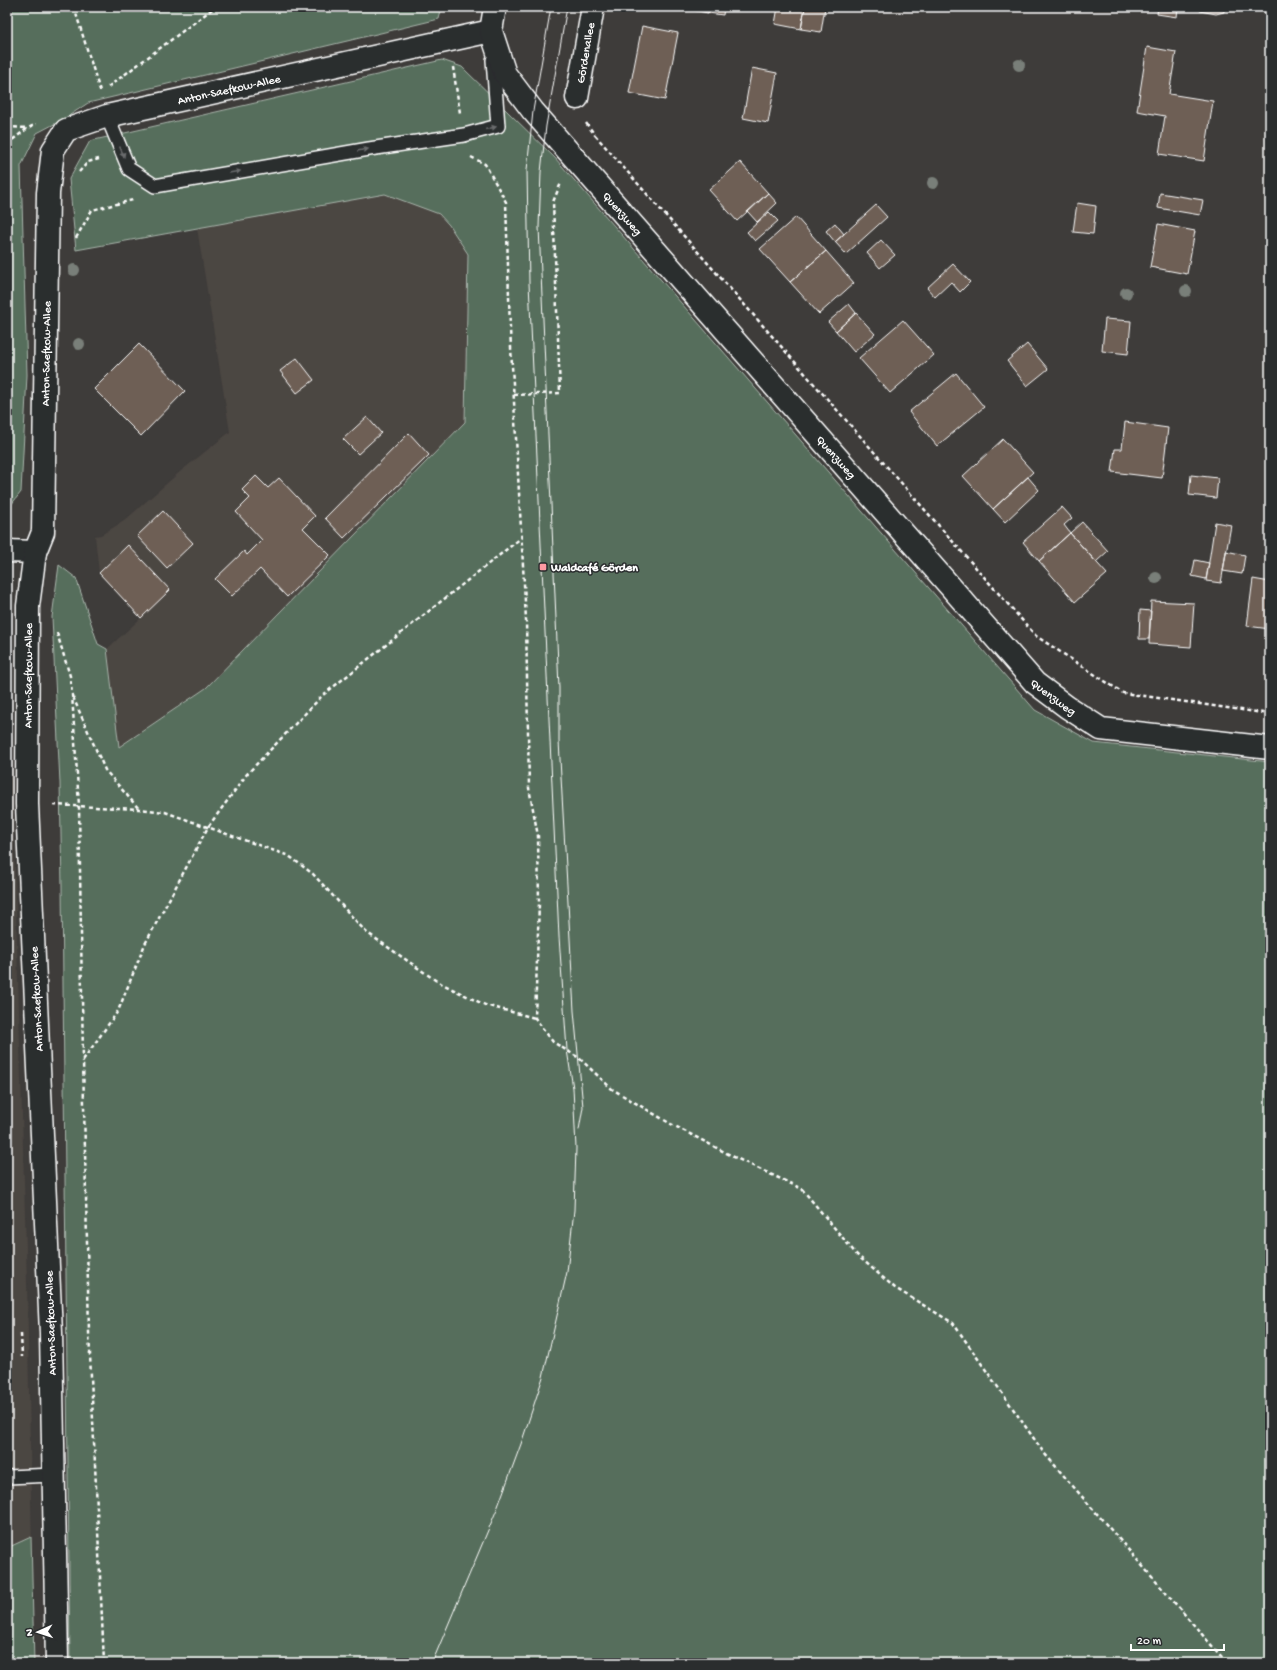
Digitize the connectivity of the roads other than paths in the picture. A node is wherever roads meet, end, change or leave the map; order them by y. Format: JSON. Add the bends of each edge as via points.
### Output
{"nodes":[{"id":1,"x":495,"y":7,"type":"edge"},
{"id":2,"x":593,"y":7,"type":"edge"},
{"id":3,"x":491,"y":31,"type":"junction"},
{"id":4,"x":577,"y":98,"type":"dead end"},
{"id":5,"x":107,"y":116,"type":"junction"},
{"id":6,"x":7,"y":552,"type":"edge"},
{"id":7,"x":35,"y":552,"type":"junction"},
{"id":8,"x":1270,"y":748,"type":"edge"},
{"id":9,"x":54,"y":1475,"type":"junction"},
{"id":10,"x":7,"y":1477,"type":"edge"},
{"id":11,"x":57,"y":1663,"type":"edge"}],
"edges":[{"from":1,"to":3,"type":"street"},
{"from":2,"to":4,"type":"street","name":"Gördenallee"},
{"from":3,"to":5,"type":"street","name":"Anton-Saefkow-Allee"},
{"from":5,"to":3,"type":"lane","one_way":true,"via":[[129,169],[155,186],[464,135],[498,126]]},
{"from":3,"to":8,"type":"street","name":"Quenzweg","via":[[505,74],[533,111],[1034,683],[1101,729]]},
{"from":5,"to":7,"type":"street","name":"Anton-Saefkow-Allee","via":[[66,130],[54,150],[48,193],[43,532]]},
{"from":6,"to":7,"type":"street"},
{"from":7,"to":9,"type":"street","name":"Anton-Saefkow-Allee","via":[[28,606],[27,804],[51,1325]]},
{"from":9,"to":10,"type":"lane"},
{"from":9,"to":11,"type":"street","name":"Anton-Saefkow-Allee"}]}
